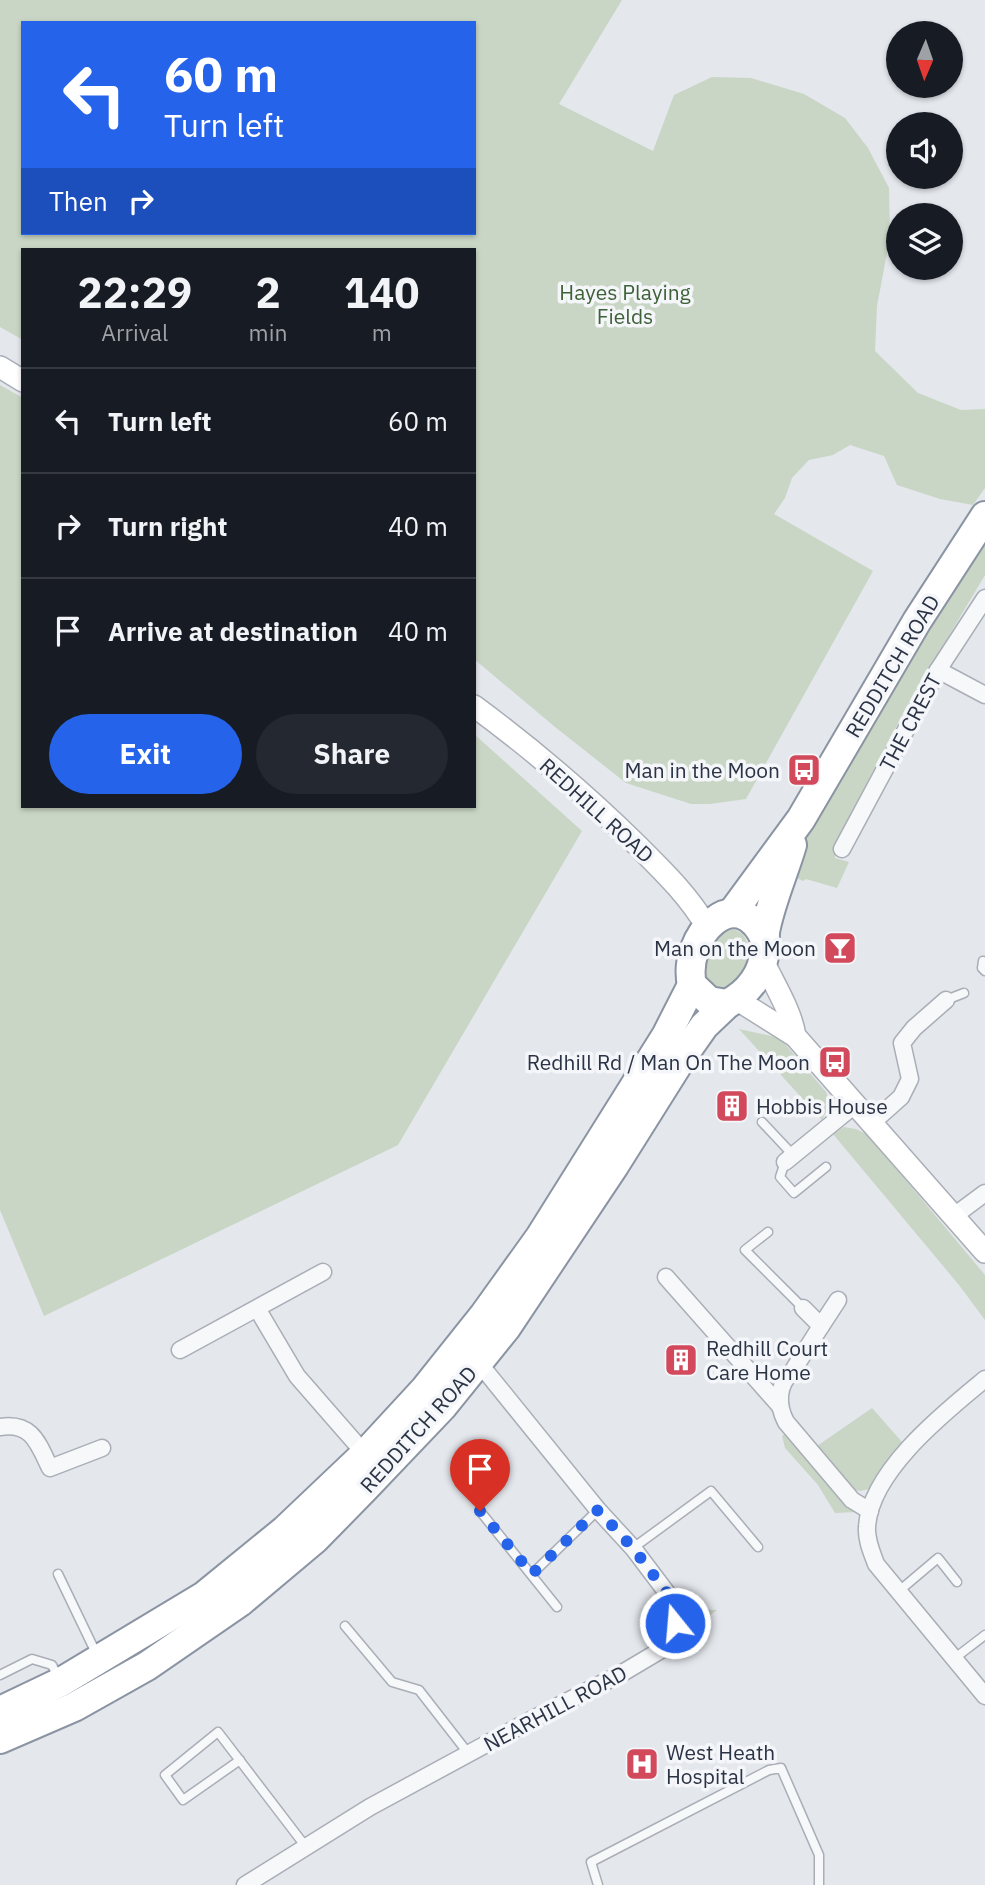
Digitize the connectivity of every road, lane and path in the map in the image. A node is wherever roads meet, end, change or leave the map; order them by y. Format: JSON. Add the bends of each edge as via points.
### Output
{"nodes":[{"id":1,"x":0,"y":367,"type":"edge"},
{"id":2,"x":21,"y":380,"type":"edge"},
{"id":3,"x":985,"y":516,"type":"edge"},
{"id":4,"x":985,"y":598,"type":"edge"},
{"id":5,"x":938,"y":670,"type":"junction"},
{"id":6,"x":985,"y":695,"type":"edge"},
{"id":7,"x":476,"y":707,"type":"edge"},
{"id":8,"x":801,"y":819,"type":"junction"},
{"id":9,"x":842,"y":849,"type":"dead end"},
{"id":10,"x":732,"y":913,"type":"junction"},
{"id":11,"x":707,"y":927,"type":"junction"},
{"id":12,"x":764,"y":950,"type":"junction"},
{"id":13,"x":983,"y":961,"type":"dead end"},
{"id":14,"x":983,"y":975,"type":"edge"},
{"id":15,"x":692,"y":985,"type":"junction"},
{"id":16,"x":964,"y":993,"type":"dead end"},
{"id":17,"x":946,"y":1000,"type":"joint"},
{"id":18,"x":732,"y":1002,"type":"junction"},
{"id":19,"x":796,"y":1036,"type":"junction"},
{"id":20,"x":856,"y":1104,"type":"junction"},
{"id":21,"x":762,"y":1122,"type":"dead end"},
{"id":22,"x":873,"y":1122,"type":"junction"},
{"id":23,"x":789,"y":1158,"type":"junction"},
{"id":24,"x":826,"y":1167,"type":"dead end"},
{"id":25,"x":985,"y":1193,"type":"edge"},
{"id":26,"x":954,"y":1216,"type":"junction"},
{"id":27,"x":768,"y":1232,"type":"dead end"},
{"id":28,"x":985,"y":1252,"type":"edge"},
{"id":29,"x":323,"y":1272,"type":"dead end"},
{"id":30,"x":666,"y":1277,"type":"dead end"},
{"id":31,"x":838,"y":1300,"type":"dead end"},
{"id":32,"x":803,"y":1308,"type":"joint"},
{"id":33,"x":258,"y":1310,"type":"junction"},
{"id":34,"x":821,"y":1326,"type":"junction"},
{"id":35,"x":180,"y":1350,"type":"dead end"},
{"id":36,"x":479,"y":1363,"type":"junction"},
{"id":37,"x":985,"y":1379,"type":"edge"},
{"id":38,"x":780,"y":1406,"type":"junction"},
{"id":39,"x":0,"y":1427,"type":"edge"},
{"id":40,"x":102,"y":1448,"type":"dead end"},
{"id":41,"x":365,"y":1454,"type":"junction"},
{"id":42,"x":598,"y":1510,"type":"junction"},
{"id":43,"x":480,"y":1511,"type":"dead end"},
{"id":44,"x":870,"y":1511,"type":"junction"},
{"id":45,"x":633,"y":1548,"type":"junction"},
{"id":46,"x":758,"y":1548,"type":"dead end"},
{"id":47,"x":58,"y":1574,"type":"dead end"},
{"id":48,"x":532,"y":1574,"type":"junction"},
{"id":49,"x":957,"y":1582,"type":"dead end"},
{"id":50,"x":899,"y":1591,"type":"junction"},
{"id":51,"x":557,"y":1607,"type":"dead end"},
{"id":52,"x":345,"y":1626,"type":"dead end"},
{"id":53,"x":985,"y":1635,"type":"edge"},
{"id":54,"x":956,"y":1658,"type":"junction"},
{"id":55,"x":99,"y":1659,"type":"junction"},
{"id":56,"x":0,"y":1675,"type":"edge"},
{"id":57,"x":61,"y":1682,"type":"junction"},
{"id":58,"x":985,"y":1696,"type":"edge"},
{"id":59,"x":74,"y":1707,"type":"junction"},
{"id":60,"x":0,"y":1711,"type":"edge"},
{"id":61,"x":0,"y":1739,"type":"edge"},
{"id":62,"x":468,"y":1754,"type":"junction"},
{"id":63,"x":240,"y":1760,"type":"junction"},
{"id":64,"x":306,"y":1847,"type":"junction"},
{"id":65,"x":245,"y":1885,"type":"edge"},
{"id":66,"x":598,"y":1885,"type":"edge"},
{"id":67,"x":819,"y":1885,"type":"edge"}],
"edges":[{"from":1,"to":2,"type":"street"},
{"from":3,"to":8,"type":"highway","name":"REDDITCH ROAD","via":[[917,621]]},
{"from":4,"to":5,"type":"street","name":"THE CREST"},
{"from":5,"to":6,"type":"street"},
{"from":5,"to":9,"type":"street","name":"THE CREST"},
{"from":7,"to":11,"type":"street","name":"REDHILL ROAD","via":[[613,822],[677,885]]},
{"from":8,"to":10,"type":"highway","name":"REDDITCH ROAD"},
{"from":8,"to":12,"type":"highway","name":"REDDITCH ROAD","via":[[765,929]]},
{"from":10,"to":11,"type":"highway"},
{"from":10,"to":12,"type":"highway","via":[[749,918],[760,929]]},
{"from":11,"to":15,"type":"highway","via":[[693,949]]},
{"from":12,"to":18,"type":"highway","via":[[753,982]]},
{"from":12,"to":19,"type":"street"},
{"from":13,"to":14,"type":"lane"},
{"from":15,"to":18,"type":"highway","via":[[709,1001]]},
{"from":15,"to":41,"type":"highway","name":"REDDITCH ROAD","via":[[666,1036],[540,1237],[425,1389]]},
{"from":16,"to":17,"type":"lane"},
{"from":17,"to":22,"type":"street","via":[[927,1009],[902,1043],[910,1079],[901,1097]]},
{"from":18,"to":19,"type":"street"},
{"from":18,"to":36,"type":"highway","name":"REDDITCH ROAD","via":[[704,1027]]},
{"from":19,"to":20,"type":"street"},
{"from":20,"to":22,"type":"street"},
{"from":20,"to":23,"type":"street"},
{"from":21,"to":23,"type":"lane"},
{"from":22,"to":26,"type":"street"},
{"from":23,"to":24,"type":"lane","via":[[780,1177],[794,1193]]},
{"from":25,"to":26,"type":"street"},
{"from":26,"to":28,"type":"street"},
{"from":27,"to":32,"type":"lane","via":[[745,1250]]},
{"from":29,"to":33,"type":"street"},
{"from":30,"to":38,"type":"street"},
{"from":31,"to":34,"type":"street"},
{"from":32,"to":34,"type":"street"},
{"from":33,"to":35,"type":"street"},
{"from":33,"to":41,"type":"street","via":[[296,1376]]},
{"from":34,"to":38,"type":"street","via":[[786,1377]]},
{"from":36,"to":42,"type":"street","name":"NEARHILL ROAD"},
{"from":36,"to":59,"type":"highway","name":"REDDITCH ROAD","via":[[306,1546],[240,1602],[147,1667]]},
{"from":37,"to":44,"type":"street","via":[[929,1425],[887,1477]]},
{"from":38,"to":44,"type":"street","via":[[786,1422],[852,1500]]},
{"from":39,"to":40,"type":"street","via":[[14,1425],[35,1436],[50,1468]]},
{"from":41,"to":55,"type":"highway","name":"REDDITCH ROAD","via":[[285,1530],[204,1596]]},
{"from":42,"to":45,"type":"street","name":"NEARHILL ROAD"},
{"from":42,"to":48,"type":"lane"},
{"from":43,"to":48,"type":"lane"},
{"from":44,"to":50,"type":"street","via":[[870,1548],[876,1564]]},
{"from":45,"to":46,"type":"lane","via":[[711,1492]]},
{"from":45,"to":62,"type":"street","name":"NEARHILL ROAD","via":[[676,1608],[673,1637],[666,1647]]},
{"from":47,"to":55,"type":"lane"},
{"from":48,"to":51,"type":"lane"},
{"from":49,"to":50,"type":"lane","via":[[938,1558]]},
{"from":50,"to":54,"type":"street"},
{"from":52,"to":62,"type":"lane","via":[[392,1682],[419,1690]]},
{"from":53,"to":54,"type":"lane"},
{"from":54,"to":58,"type":"street"},
{"from":55,"to":57,"type":"highway","name":"REDDITCH ROAD"},
{"from":56,"to":57,"type":"lane","via":[[33,1659],[52,1665]]},
{"from":57,"to":59,"type":"highway"},
{"from":57,"to":60,"type":"highway","name":"REDDITCH ROAD"},
{"from":59,"to":61,"type":"highway","name":"REDDITCH ROAD"},
{"from":62,"to":64,"type":"street","name":"NEARHILL ROAD"},
{"from":63,"to":63,"type":"lane","via":[[218,1732],[165,1775],[183,1800]]},
{"from":63,"to":64,"type":"lane"},
{"from":64,"to":65,"type":"street","name":"NEARHILL ROAD"},
{"from":66,"to":67,"type":"lane","via":[[591,1862],[780,1768],[819,1854]]}]}
